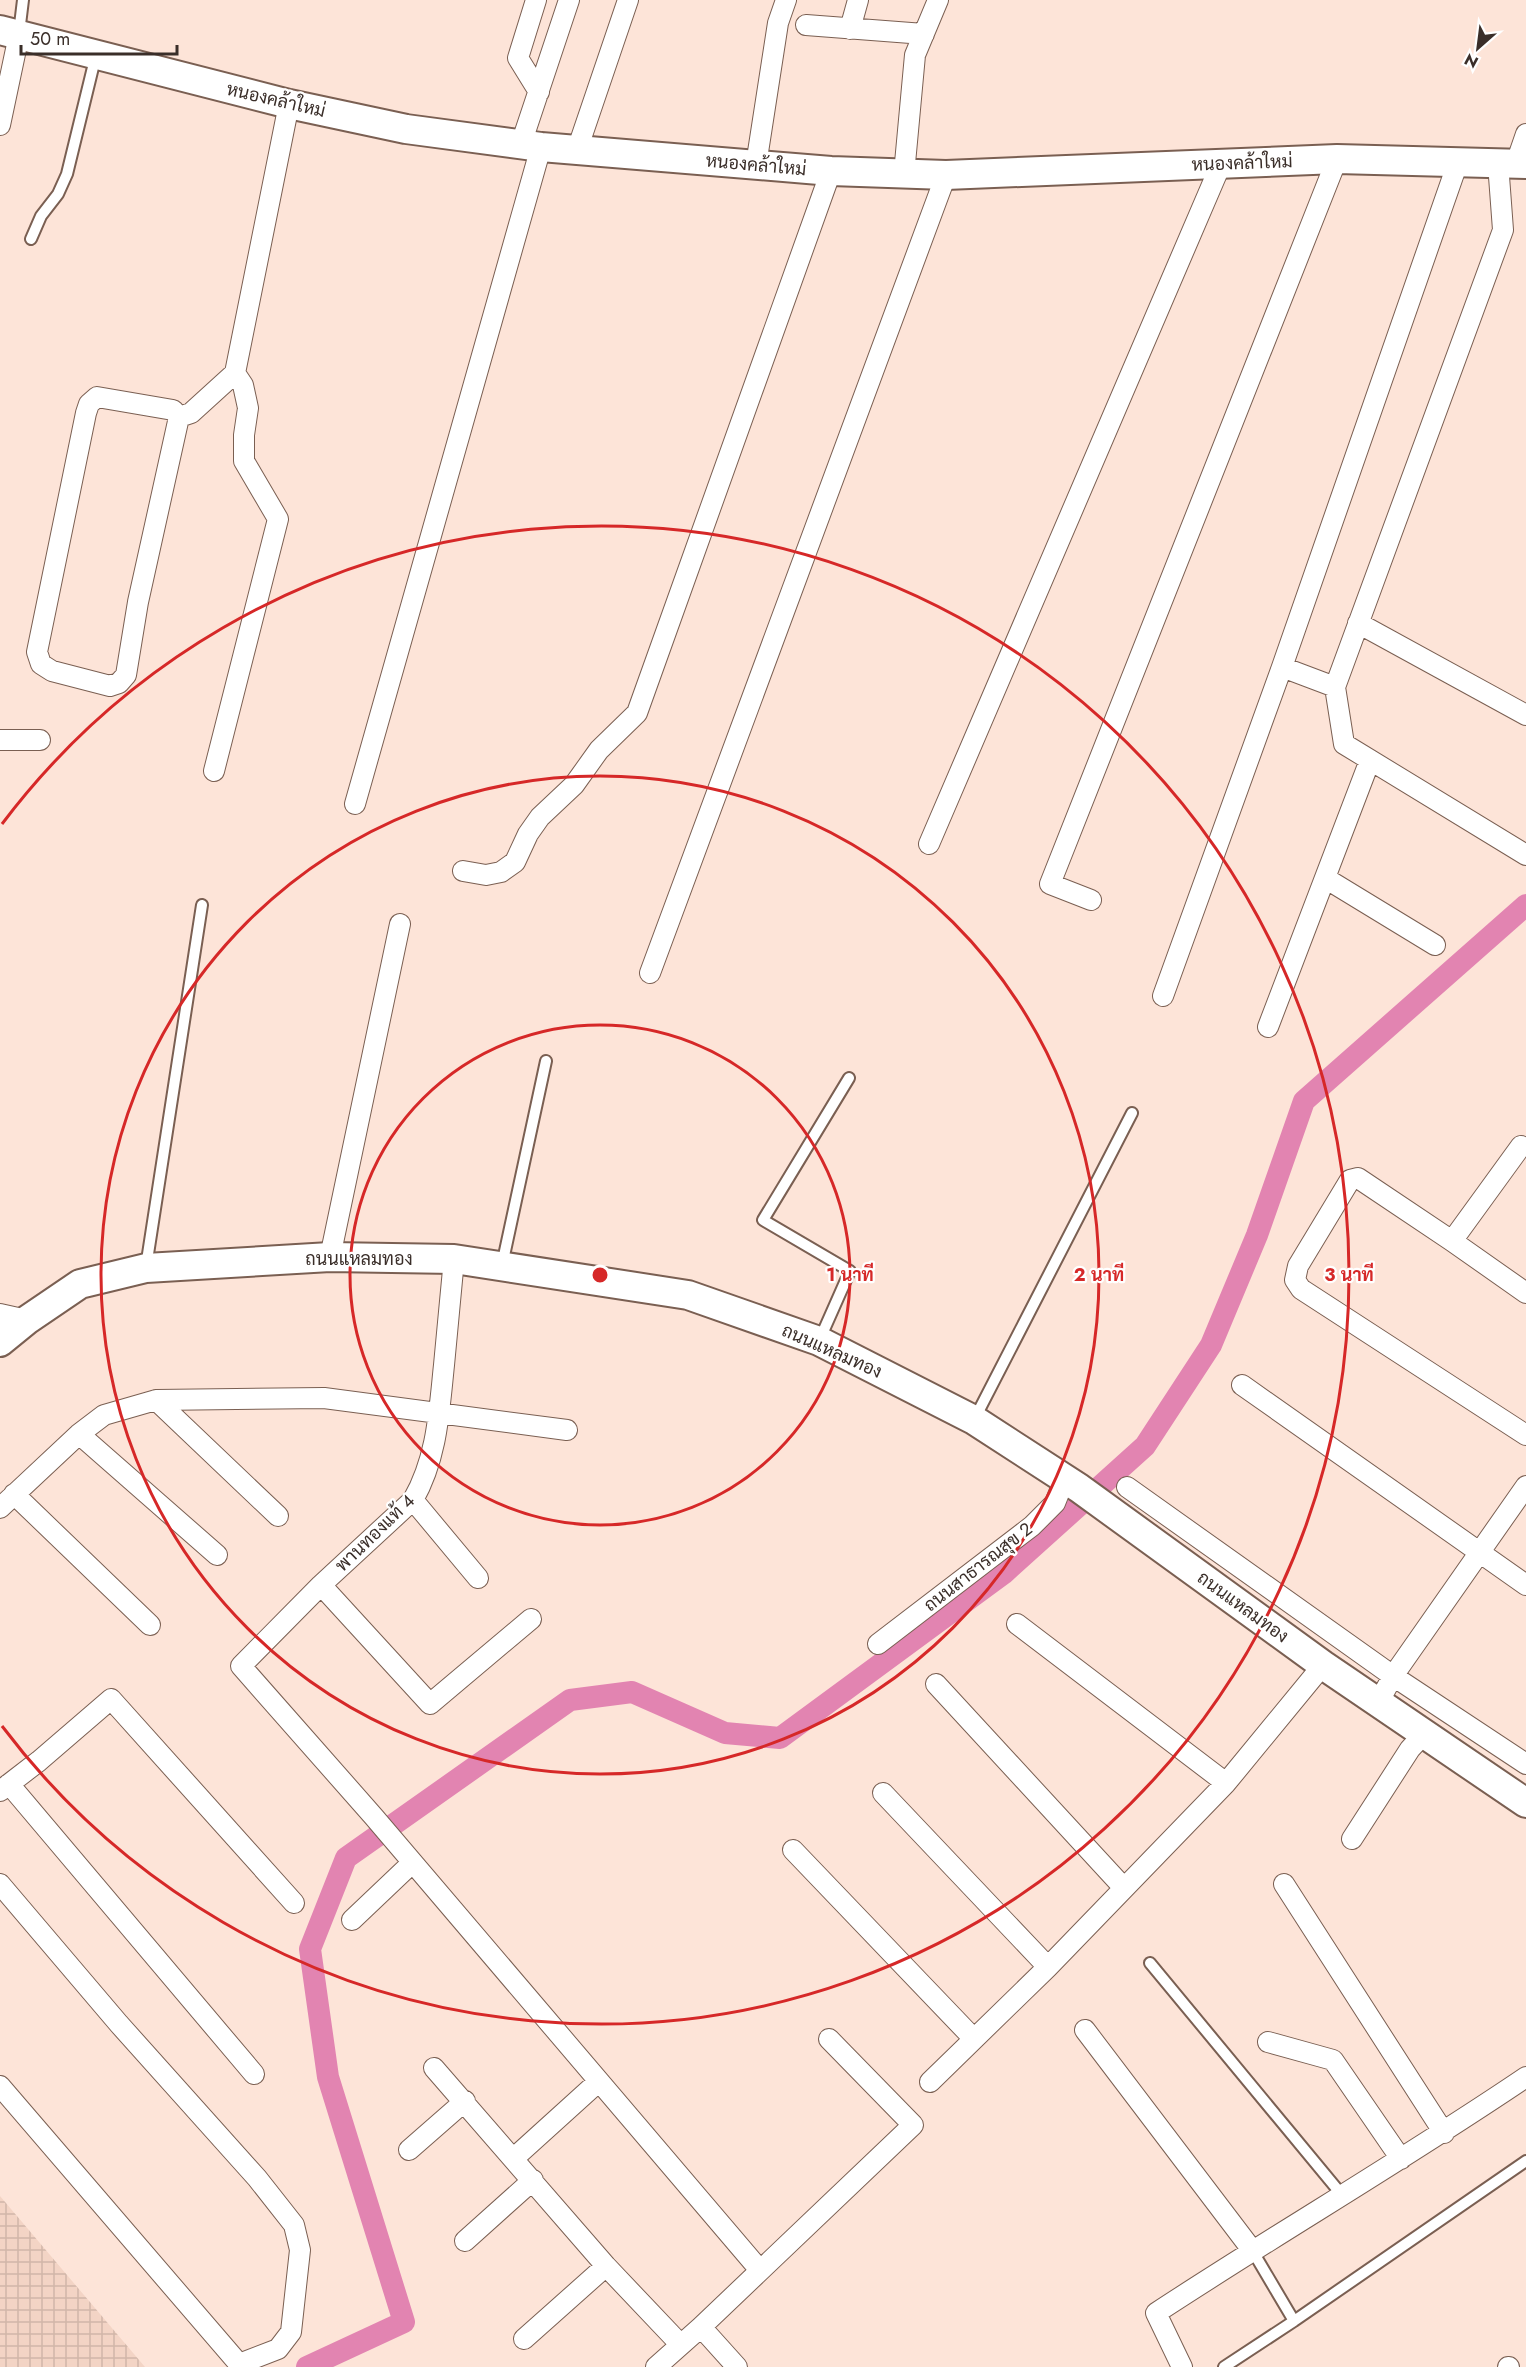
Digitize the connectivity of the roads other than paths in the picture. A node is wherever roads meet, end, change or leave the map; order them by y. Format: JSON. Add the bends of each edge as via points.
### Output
{"nodes":[{"id":1,"x":23,"y":0,"type":"edge"},
{"id":2,"x":537,"y":0,"type":"edge"},
{"id":3,"x":569,"y":0,"type":"edge"},
{"id":4,"x":628,"y":0,"type":"edge"},
{"id":5,"x":786,"y":0,"type":"edge"},
{"id":6,"x":858,"y":0,"type":"edge"},
{"id":7,"x":938,"y":0,"type":"edge"},
{"id":8,"x":806,"y":26,"type":"dead end"},
{"id":9,"x":850,"y":29,"type":"junction"},
{"id":10,"x":10,"y":33,"type":"edge"},
{"id":11,"x":924,"y":34,"type":"junction"},
{"id":12,"x":96,"y":55,"type":"junction"},
{"id":13,"x":538,"y":92,"type":"junction"},
{"id":14,"x":289,"y":104,"type":"junction"},
{"id":15,"x":0,"y":125,"type":"edge"},
{"id":16,"x":1526,"y":134,"type":"edge"},
{"id":17,"x":531,"y":145,"type":"junction"},
{"id":18,"x":577,"y":150,"type":"junction"},
{"id":19,"x":1337,"y":159,"type":"junction"},
{"id":20,"x":1458,"y":162,"type":"junction"},
{"id":21,"x":1513,"y":163,"type":"edge"},
{"id":22,"x":1221,"y":164,"type":"junction"},
{"id":23,"x":756,"y":165,"type":"junction"},
{"id":24,"x":831,"y":171,"type":"junction"},
{"id":25,"x":904,"y":174,"type":"junction"},
{"id":26,"x":946,"y":176,"type":"junction"},
{"id":27,"x":31,"y":239,"type":"dead end"},
{"id":28,"x":235,"y":373,"type":"junction"},
{"id":29,"x":179,"y":417,"type":"junction"},
{"id":30,"x":1358,"y":623,"type":"junction"},
{"id":31,"x":1282,"y":667,"type":"junction"},
{"id":32,"x":1335,"y":687,"type":"junction"},
{"id":33,"x":1526,"y":715,"type":"edge"},
{"id":34,"x":0,"y":740,"type":"edge"},
{"id":35,"x":40,"y":740,"type":"dead end"},
{"id":36,"x":1370,"y":760,"type":"junction"},
{"id":37,"x":214,"y":771,"type":"dead end"},
{"id":38,"x":355,"y":804,"type":"dead end"},
{"id":39,"x":929,"y":844,"type":"dead end"},
{"id":40,"x":1526,"y":855,"type":"edge"},
{"id":41,"x":463,"y":871,"type":"dead end"},
{"id":42,"x":1325,"y":878,"type":"junction"},
{"id":43,"x":1091,"y":900,"type":"dead end"},
{"id":44,"x":202,"y":905,"type":"dead end"},
{"id":45,"x":400,"y":924,"type":"dead end"},
{"id":46,"x":1435,"y":945,"type":"dead end"},
{"id":47,"x":650,"y":973,"type":"dead end"},
{"id":48,"x":1163,"y":996,"type":"dead end"},
{"id":49,"x":1268,"y":1027,"type":"dead end"},
{"id":50,"x":546,"y":1062,"type":"dead end"},
{"id":51,"x":849,"y":1078,"type":"dead end"},
{"id":52,"x":1132,"y":1113,"type":"dead end"},
{"id":53,"x":1521,"y":1146,"type":"dead end"},
{"id":54,"x":1452,"y":1241,"type":"junction"},
{"id":55,"x":330,"y":1257,"type":"junction"},
{"id":56,"x":454,"y":1259,"type":"junction"},
{"id":57,"x":502,"y":1266,"type":"junction"},
{"id":58,"x":146,"y":1268,"type":"junction"},
{"id":59,"x":1526,"y":1293,"type":"edge"},
{"id":60,"x":13,"y":1317,"type":"edge"},
{"id":61,"x":819,"y":1341,"type":"junction"},
{"id":62,"x":0,"y":1342,"type":"edge"},
{"id":63,"x":1242,"y":1385,"type":"dead end"},
{"id":64,"x":156,"y":1400,"type":"junction"},
{"id":65,"x":439,"y":1412,"type":"junction"},
{"id":66,"x":974,"y":1420,"type":"junction"},
{"id":67,"x":567,"y":1430,"type":"dead end"},
{"id":68,"x":79,"y":1434,"type":"junction"},
{"id":69,"x":1526,"y":1435,"type":"edge"},
{"id":70,"x":1072,"y":1483,"type":"junction"},
{"id":71,"x":1526,"y":1486,"type":"edge"},
{"id":72,"x":1127,"y":1487,"type":"dead end"},
{"id":73,"x":413,"y":1500,"type":"junction"},
{"id":74,"x":7,"y":1501,"type":"edge"},
{"id":75,"x":278,"y":1516,"type":"dead end"},
{"id":76,"x":1479,"y":1551,"type":"junction"},
{"id":77,"x":217,"y":1555,"type":"dead end"},
{"id":78,"x":478,"y":1578,"type":"dead end"},
{"id":79,"x":1526,"y":1584,"type":"edge"},
{"id":80,"x":321,"y":1585,"type":"junction"},
{"id":81,"x":531,"y":1619,"type":"dead end"},
{"id":82,"x":1017,"y":1624,"type":"dead end"},
{"id":83,"x":150,"y":1625,"type":"dead end"},
{"id":84,"x":878,"y":1644,"type":"dead end"},
{"id":85,"x":1323,"y":1665,"type":"junction"},
{"id":86,"x":1393,"y":1676,"type":"junction"},
{"id":87,"x":936,"y":1684,"type":"dead end"},
{"id":88,"x":1378,"y":1703,"type":"junction"},
{"id":89,"x":1423,"y":1735,"type":"junction"},
{"id":90,"x":1526,"y":1764,"type":"edge"},
{"id":91,"x":1226,"y":1783,"type":"junction"},
{"id":92,"x":5,"y":1787,"type":"edge"},
{"id":93,"x":883,"y":1793,"type":"dead end"},
{"id":94,"x":1526,"y":1803,"type":"edge"},
{"id":95,"x":1352,"y":1839,"type":"dead end"},
{"id":96,"x":793,"y":1850,"type":"dead end"},
{"id":97,"x":412,"y":1863,"type":"junction"},
{"id":98,"x":0,"y":1884,"type":"edge"},
{"id":99,"x":1284,"y":1884,"type":"dead end"},
{"id":100,"x":1124,"y":1888,"type":"junction"},
{"id":101,"x":294,"y":1903,"type":"dead end"},
{"id":102,"x":352,"y":1920,"type":"dead end"},
{"id":103,"x":1150,"y":1963,"type":"dead end"},
{"id":104,"x":1048,"y":1967,"type":"junction"},
{"id":105,"x":1085,"y":2030,"type":"dead end"},
{"id":106,"x":829,"y":2039,"type":"dead end"},
{"id":107,"x":974,"y":2039,"type":"junction"},
{"id":108,"x":1268,"y":2042,"type":"dead end"},
{"id":109,"x":434,"y":2068,"type":"dead end"},
{"id":110,"x":254,"y":2074,"type":"dead end"},
{"id":111,"x":1526,"y":2077,"type":"edge"},
{"id":112,"x":597,"y":2082,"type":"junction"},
{"id":113,"x":930,"y":2082,"type":"dead end"},
{"id":114,"x":0,"y":2086,"type":"edge"},
{"id":115,"x":465,"y":2101,"type":"junction"},
{"id":116,"x":1444,"y":2133,"type":"junction"},
{"id":117,"x":409,"y":2150,"type":"dead end"},
{"id":118,"x":514,"y":2158,"type":"junction"},
{"id":119,"x":1401,"y":2159,"type":"junction"},
{"id":120,"x":1526,"y":2162,"type":"edge"},
{"id":121,"x":533,"y":2180,"type":"junction"},
{"id":122,"x":1342,"y":2195,"type":"junction"},
{"id":123,"x":465,"y":2241,"type":"dead end"},
{"id":124,"x":1252,"y":2250,"type":"junction"},
{"id":125,"x":606,"y":2266,"type":"junction"},
{"id":126,"x":759,"y":2269,"type":"junction"},
{"id":127,"x":1294,"y":2321,"type":"junction"},
{"id":128,"x":701,"y":2327,"type":"junction"},
{"id":129,"x":524,"y":2339,"type":"dead end"},
{"id":130,"x":680,"y":2344,"type":"junction"},
{"id":131,"x":656,"y":2367,"type":"edge"},
{"id":132,"x":737,"y":2367,"type":"edge"},
{"id":133,"x":1182,"y":2367,"type":"edge"},
{"id":134,"x":1224,"y":2367,"type":"edge"}],
"edges":[{"from":1,"to":10,"type":"lane"},
{"from":2,"to":13,"type":"street","via":[[518,58]]},
{"from":3,"to":13,"type":"street"},
{"from":4,"to":18,"type":"street"},
{"from":5,"to":23,"type":"street","via":[[778,23]]},
{"from":6,"to":9,"type":"street"},
{"from":7,"to":11,"type":"street"},
{"from":8,"to":9,"type":"street"},
{"from":9,"to":11,"type":"street"},
{"from":10,"to":12,"type":"main road","name":"หนองคล้าใหม่"},
{"from":10,"to":15,"type":"street"},
{"from":11,"to":25,"type":"street","via":[[915,55]]},
{"from":12,"to":14,"type":"main road","name":"หนองคล้าใหม่"},
{"from":12,"to":27,"type":"lane","via":[[67,174]]},
{"from":13,"to":17,"type":"street"},
{"from":14,"to":17,"type":"main road","name":"หนองคล้าใหม่","via":[[406,129]]},
{"from":14,"to":28,"type":"street"},
{"from":16,"to":21,"type":"street"},
{"from":17,"to":18,"type":"main road","name":"หนองคล้าใหม่"},
{"from":17,"to":38,"type":"street"},
{"from":18,"to":23,"type":"main road","name":"หนองคล้าใหม่"},
{"from":19,"to":20,"type":"main road","name":"หนองคล้าใหม่"},
{"from":19,"to":22,"type":"main road","name":"หนองคล้าใหม่"},
{"from":19,"to":43,"type":"street","via":[[1050,884]]},
{"from":20,"to":21,"type":"main road","name":"หนองคล้าใหม่"},
{"from":20,"to":31,"type":"street"},
{"from":21,"to":30,"type":"street","via":[[1503,230]]},
{"from":22,"to":26,"type":"main road","name":"หนองคล้าใหม่"},
{"from":22,"to":39,"type":"street"},
{"from":23,"to":24,"type":"main road","name":"หนองคล้าใหม่"},
{"from":24,"to":25,"type":"main road","name":"หนองคล้าใหม่"},
{"from":24,"to":41,"type":"street","via":[[637,713],[540,818],[515,862],[501,872],[486,875]]},
{"from":25,"to":26,"type":"main road","name":"หนองคล้าใหม่"},
{"from":26,"to":47,"type":"street"},
{"from":28,"to":29,"type":"street","via":[[191,413]]},
{"from":28,"to":37,"type":"street","via":[[248,408],[244,461],[278,519]]},
{"from":29,"to":29,"type":"street","via":[[173,410],[97,397],[89,404],[37,652],[41,664],[52,671],[110,686],[126,675]]},
{"from":30,"to":32,"type":"street"},
{"from":30,"to":33,"type":"street"},
{"from":31,"to":32,"type":"street"},
{"from":31,"to":48,"type":"street"},
{"from":32,"to":36,"type":"street","via":[[1344,744]]},
{"from":34,"to":35,"type":"street"},
{"from":36,"to":40,"type":"street"},
{"from":36,"to":42,"type":"street"},
{"from":42,"to":46,"type":"street"},
{"from":42,"to":49,"type":"street"},
{"from":44,"to":58,"type":"lane"},
{"from":45,"to":55,"type":"street"},
{"from":50,"to":57,"type":"lane"},
{"from":51,"to":61,"type":"lane","via":[[763,1220],[850,1271]]},
{"from":52,"to":66,"type":"lane"},
{"from":53,"to":54,"type":"street"},
{"from":54,"to":59,"type":"street"},
{"from":54,"to":69,"type":"street","via":[[1358,1179],[1350,1180],[1298,1266],[1295,1280],[1300,1289]]},
{"from":55,"to":56,"type":"main road","name":"ถนนแหลมทอง"},
{"from":55,"to":58,"type":"main road","name":"ถนนแหลมทอง"},
{"from":56,"to":57,"type":"main road","name":"ถนนแหลมทอง"},
{"from":56,"to":65,"type":"street","name":"พานทองแท้ 4"},
{"from":57,"to":61,"type":"main road","name":"ถนนแหลมทอง","via":[[688,1295]]},
{"from":58,"to":60,"type":"main road","name":"ถนนแหลมทอง","via":[[80,1284]]},
{"from":60,"to":62,"type":"main road","name":"ถนนแหลมทอง"},
{"from":61,"to":66,"type":"main road","name":"ถนนแหลมทอง"},
{"from":63,"to":76,"type":"street"},
{"from":64,"to":65,"type":"street","via":[[324,1398]]},
{"from":64,"to":68,"type":"street","via":[[104,1415]]},
{"from":64,"to":75,"type":"street"},
{"from":65,"to":67,"type":"street"},
{"from":65,"to":73,"type":"street","name":"พานทองแท้ 4","via":[[431,1459]]},
{"from":66,"to":70,"type":"main road","name":"ถนนแหลมทอง"},
{"from":68,"to":74,"type":"street"},
{"from":68,"to":77,"type":"street"},
{"from":70,"to":84,"type":"street","name":"ถนนสาธารณสุข 2","via":[[1032,1526]]},
{"from":70,"to":85,"type":"main road","name":"ถนนแหลมทอง"},
{"from":71,"to":76,"type":"street"},
{"from":72,"to":86,"type":"street"},
{"from":73,"to":78,"type":"street"},
{"from":73,"to":80,"type":"street","name":"พานทองแท้ 4"},
{"from":74,"to":83,"type":"street"},
{"from":76,"to":79,"type":"street"},
{"from":76,"to":86,"type":"street"},
{"from":80,"to":81,"type":"street","via":[[430,1704]]},
{"from":80,"to":97,"type":"street","name":"พานทองแท้ 4","via":[[241,1665]]},
{"from":82,"to":91,"type":"street"},
{"from":85,"to":88,"type":"main road","name":"ถนนแหลมทอง"},
{"from":85,"to":91,"type":"street"},
{"from":86,"to":88,"type":"street"},
{"from":86,"to":90,"type":"street"},
{"from":87,"to":100,"type":"street"},
{"from":88,"to":89,"type":"main road","name":"ถนนแหลมทอง"},
{"from":89,"to":94,"type":"main road","name":"ถนนแหลมทอง"},
{"from":89,"to":95,"type":"street"},
{"from":91,"to":100,"type":"street"},
{"from":92,"to":101,"type":"street","via":[[111,1699]]},
{"from":92,"to":110,"type":"street"},
{"from":93,"to":104,"type":"street"},
{"from":96,"to":107,"type":"street"},
{"from":97,"to":102,"type":"street"},
{"from":97,"to":112,"type":"street"},
{"from":98,"to":114,"type":"street","via":[[294,2225],[300,2250],[291,2332],[278,2349],[239,2364]]},
{"from":99,"to":116,"type":"street"},
{"from":100,"to":104,"type":"street"},
{"from":103,"to":122,"type":"lane"},
{"from":104,"to":107,"type":"street"},
{"from":105,"to":124,"type":"street"},
{"from":106,"to":126,"type":"street","via":[[913,2124]]},
{"from":107,"to":113,"type":"street"},
{"from":108,"to":119,"type":"street","via":[[1334,2060]]},
{"from":109,"to":115,"type":"street"},
{"from":111,"to":116,"type":"street"},
{"from":112,"to":118,"type":"street"},
{"from":112,"to":126,"type":"street"},
{"from":115,"to":117,"type":"street"},
{"from":115,"to":118,"type":"street"},
{"from":116,"to":119,"type":"street"},
{"from":118,"to":121,"type":"street"},
{"from":119,"to":122,"type":"street"},
{"from":120,"to":127,"type":"lane"},
{"from":121,"to":123,"type":"street"},
{"from":121,"to":125,"type":"street"},
{"from":122,"to":124,"type":"street"},
{"from":124,"to":127,"type":"lane"},
{"from":124,"to":133,"type":"street","via":[[1156,2313]]},
{"from":125,"to":129,"type":"street"},
{"from":125,"to":130,"type":"street"},
{"from":126,"to":128,"type":"street"},
{"from":127,"to":134,"type":"lane"},
{"from":128,"to":130,"type":"street"},
{"from":128,"to":132,"type":"street"},
{"from":130,"to":131,"type":"street"}]}
